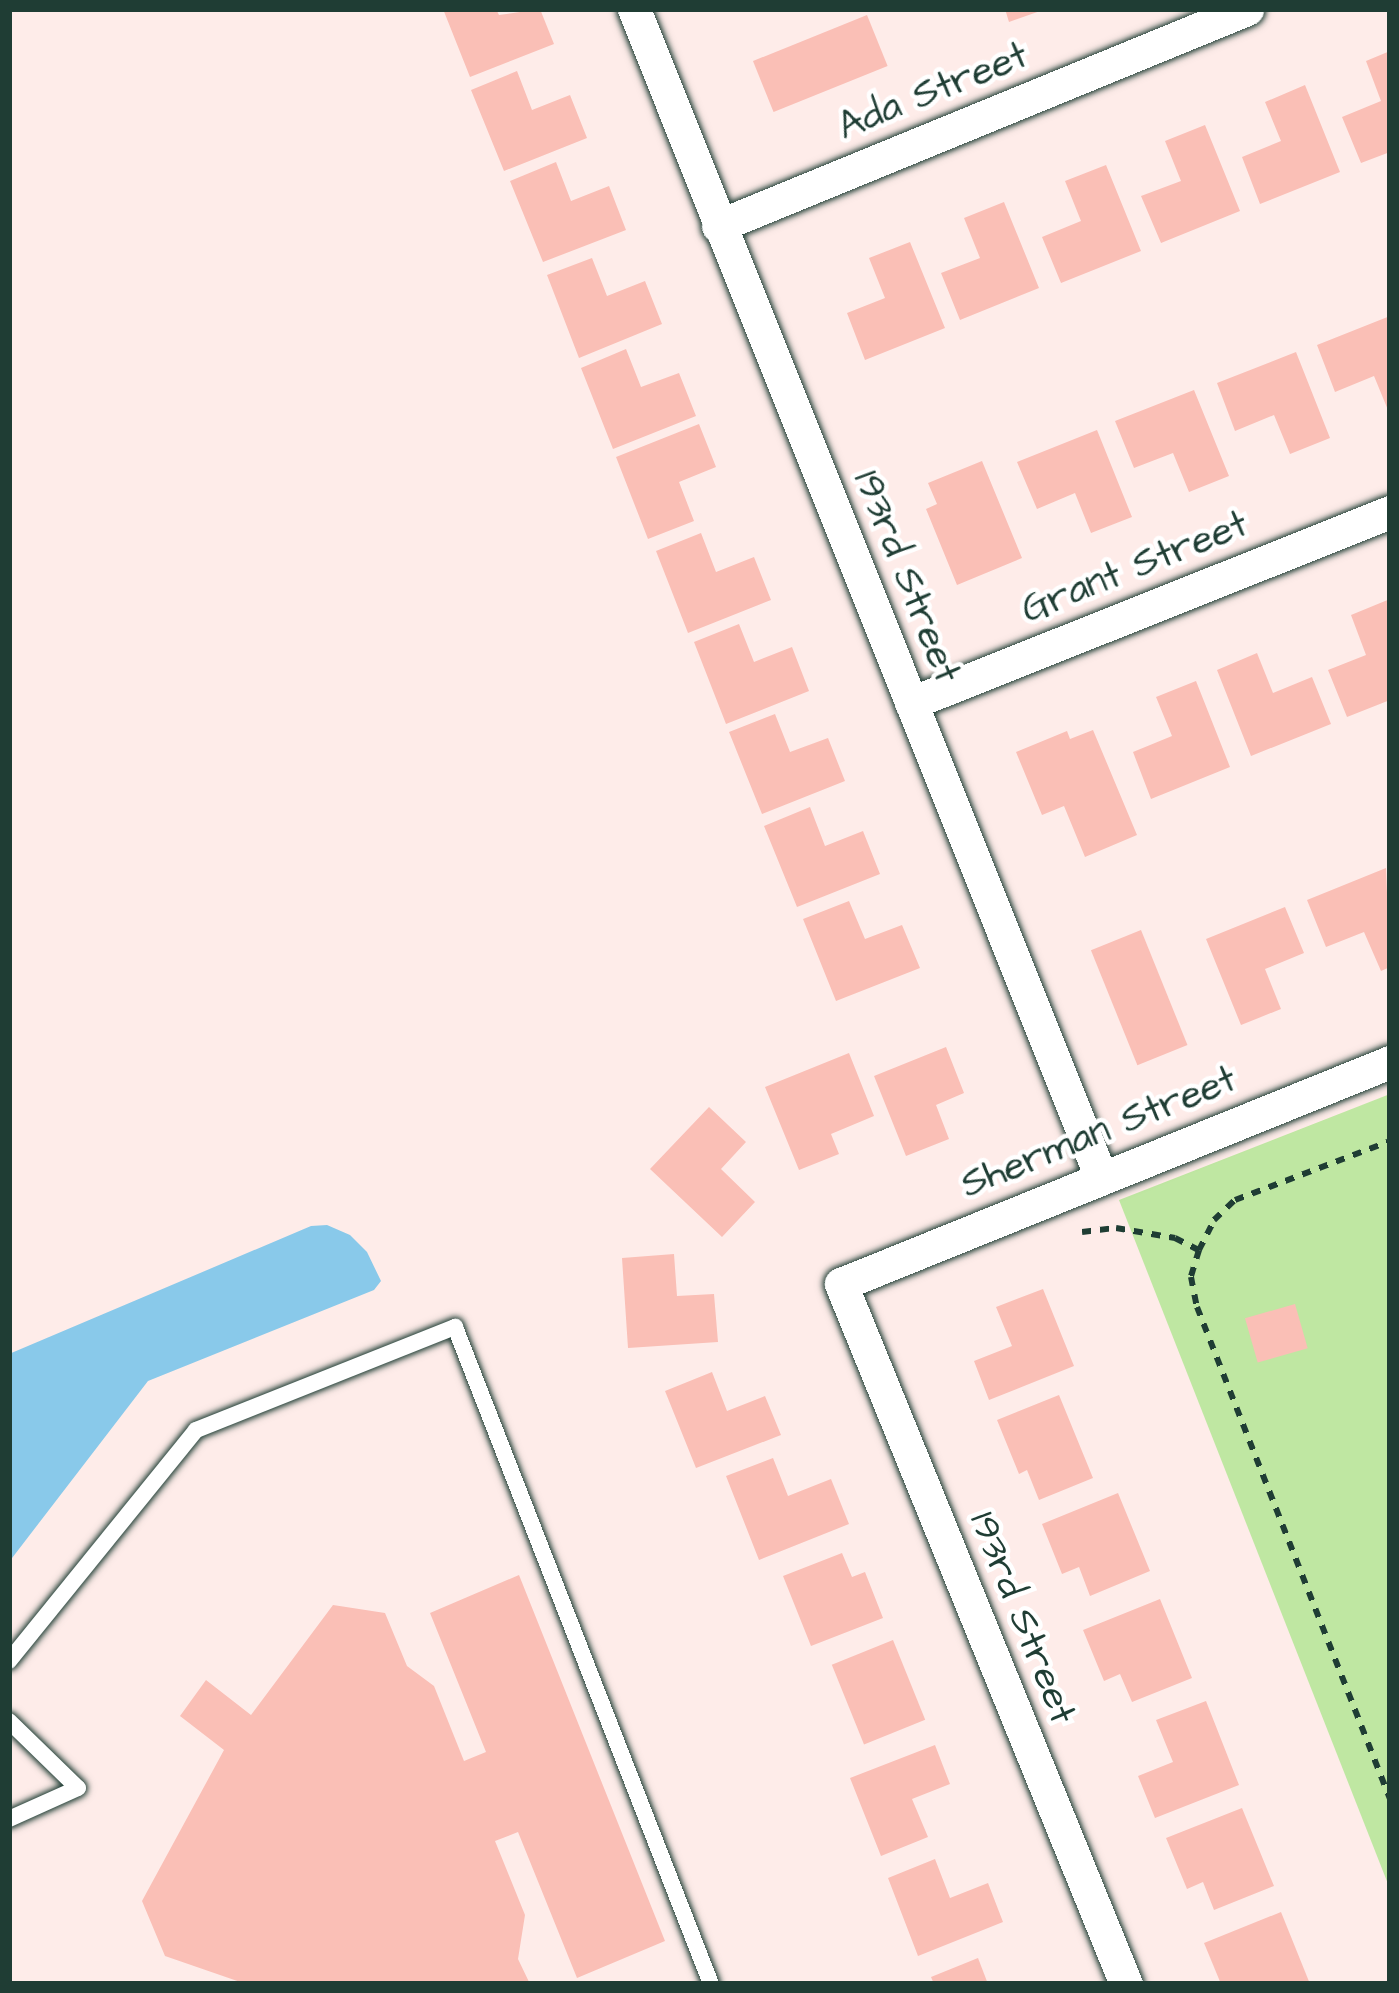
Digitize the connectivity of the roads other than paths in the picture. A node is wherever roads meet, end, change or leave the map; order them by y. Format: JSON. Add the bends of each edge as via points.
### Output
{"nodes":[{"id":1,"x":634,"y":9,"type":"edge"},
{"id":2,"x":1237,"y":11,"type":"edge"},
{"id":3,"x":718,"y":226,"type":"junction"},
{"id":4,"x":1390,"y":512,"type":"edge"},
{"id":5,"x":911,"y":703,"type":"junction"},
{"id":6,"x":1390,"y":1062,"type":"edge"},
{"id":7,"x":1101,"y":1177,"type":"junction"},
{"id":8,"x":841,"y":1284,"type":"joint"},
{"id":9,"x":9,"y":1661,"type":"edge"},
{"id":10,"x":9,"y":1721,"type":"edge"},
{"id":11,"x":9,"y":1819,"type":"edge"},
{"id":12,"x":711,"y":1984,"type":"edge"},
{"id":13,"x":1126,"y":1984,"type":"edge"}],
"edges":[{"from":1,"to":3,"type":"street","name":"193rd Street"},
{"from":2,"to":3,"type":"street","name":"Ada Street"},
{"from":3,"to":5,"type":"street","name":"193rd Street"},
{"from":4,"to":5,"type":"street","name":"Grant Street"},
{"from":5,"to":7,"type":"street","name":"193rd Street"},
{"from":6,"to":7,"type":"street","name":"Sherman Street"},
{"from":7,"to":8,"type":"street","name":"Sherman Street"},
{"from":8,"to":13,"type":"street","name":"193rd Street"},
{"from":9,"to":12,"type":"lane","via":[[196,1430],[455,1327]]},
{"from":10,"to":11,"type":"lane","via":[[78,1788]]}]}
